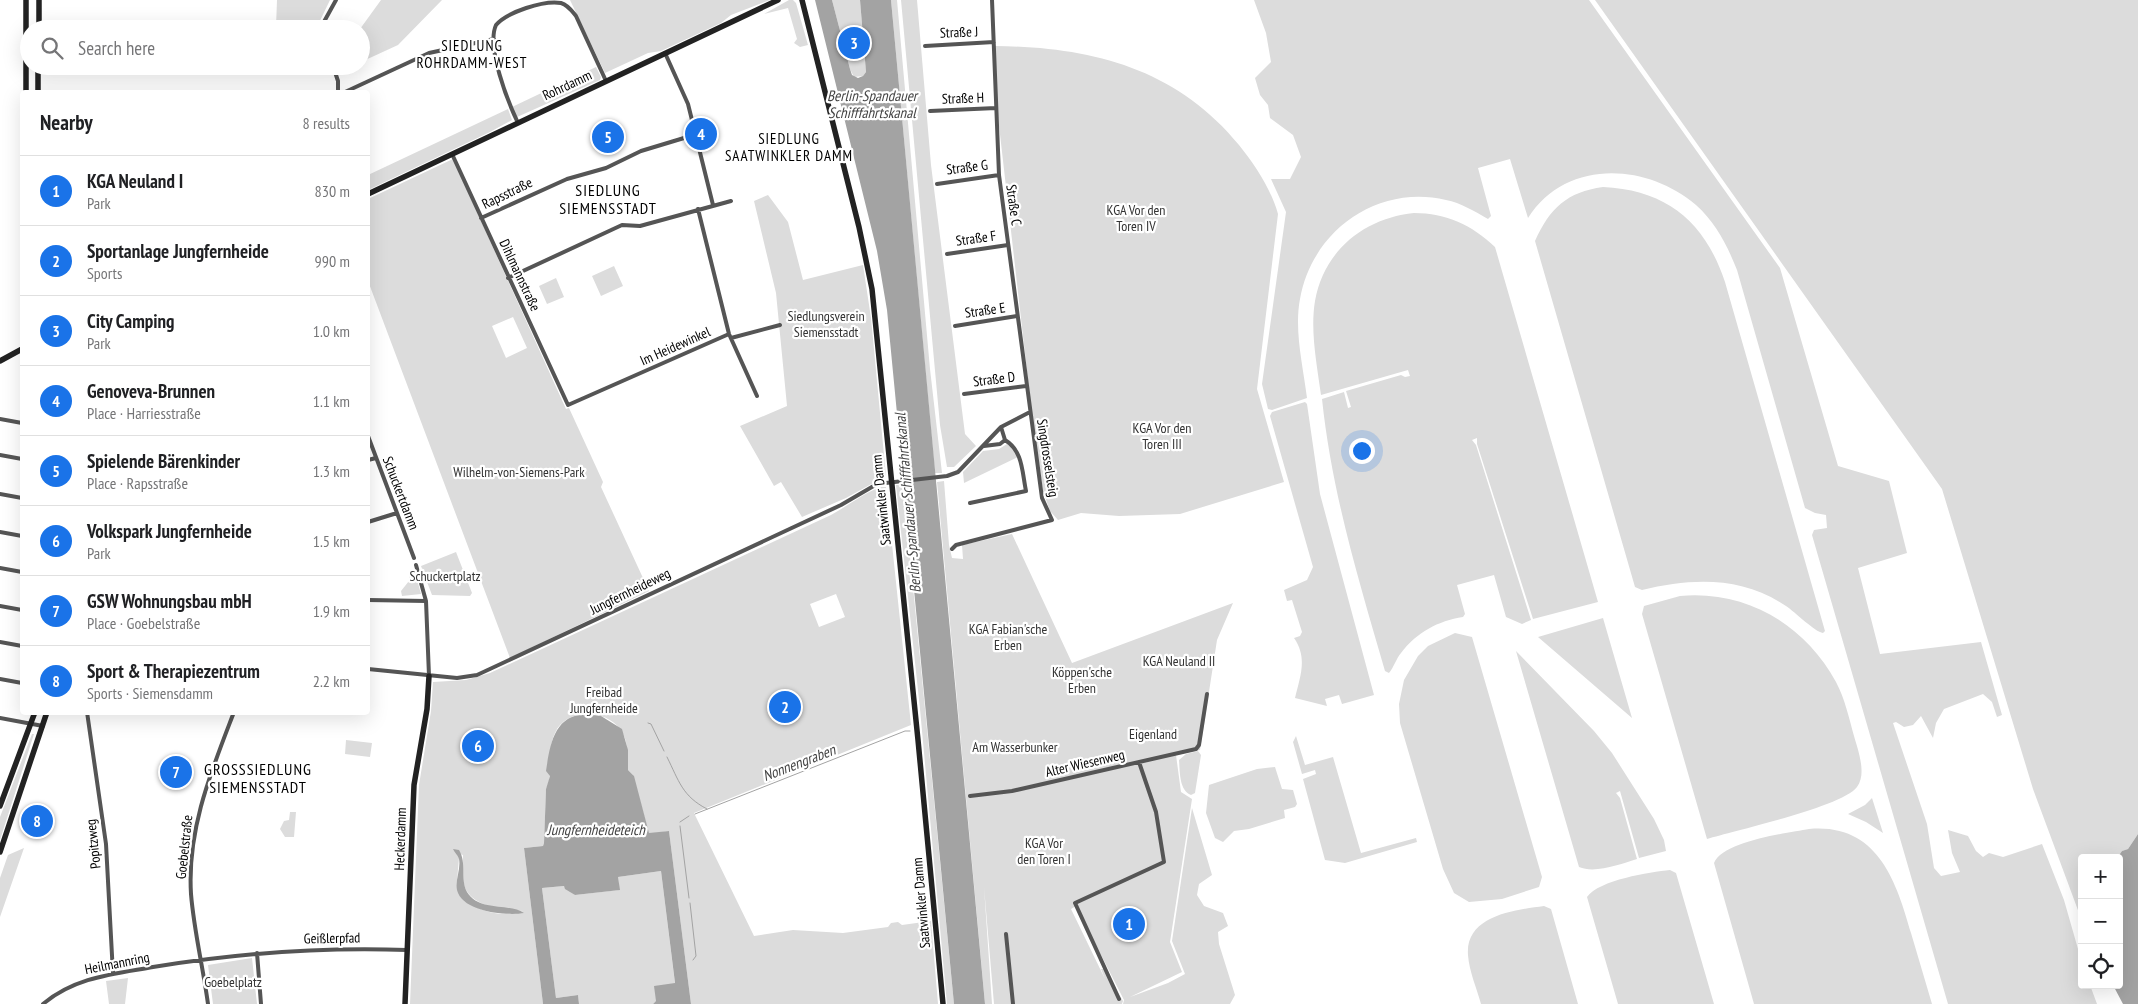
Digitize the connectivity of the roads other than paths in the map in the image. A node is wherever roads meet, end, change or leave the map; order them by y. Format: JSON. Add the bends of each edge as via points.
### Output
{"nodes":[{"id":1,"x":26,"y":0,"type":"edge"},
{"id":2,"x":39,"y":0,"type":"edge"},
{"id":3,"x":336,"y":0,"type":"edge"},
{"id":4,"x":778,"y":0,"type":"edge"},
{"id":5,"x":802,"y":0,"type":"edge"},
{"id":6,"x":992,"y":0,"type":"edge"},
{"id":7,"x":26,"y":20,"type":"edge"},
{"id":8,"x":39,"y":20,"type":"edge"},
{"id":9,"x":325,"y":20,"type":"edge"},
{"id":10,"x":494,"y":40,"type":"junction"},
{"id":11,"x":994,"y":42,"type":"junction"},
{"id":12,"x":925,"y":46,"type":"dead end"},
{"id":13,"x":665,"y":53,"type":"junction"},
{"id":14,"x":26,"y":75,"type":"edge"},
{"id":15,"x":38,"y":75,"type":"edge"},
{"id":16,"x":336,"y":75,"type":"edge"},
{"id":17,"x":606,"y":81,"type":"junction"},
{"id":18,"x":26,"y":90,"type":"edge"},
{"id":19,"x":38,"y":90,"type":"edge"},
{"id":20,"x":338,"y":90,"type":"edge"},
{"id":21,"x":349,"y":90,"type":"edge"},
{"id":22,"x":996,"y":108,"type":"junction"},
{"id":23,"x":930,"y":111,"type":"dead end"},
{"id":24,"x":518,"y":123,"type":"junction"},
{"id":25,"x":684,"y":138,"type":"tunnel mouth"},
{"id":26,"x":452,"y":154,"type":"junction"},
{"id":27,"x":999,"y":175,"type":"junction"},
{"id":28,"x":937,"y":184,"type":"dead end"},
{"id":29,"x":370,"y":193,"type":"edge"},
{"id":30,"x":731,"y":201,"type":"dead end"},
{"id":31,"x":713,"y":205,"type":"junction"},
{"id":32,"x":698,"y":209,"type":"junction"},
{"id":33,"x":481,"y":218,"type":"junction"},
{"id":34,"x":1008,"y":245,"type":"junction"},
{"id":35,"x":947,"y":254,"type":"dead end"},
{"id":36,"x":508,"y":278,"type":"junction"},
{"id":37,"x":1017,"y":316,"type":"junction"},
{"id":38,"x":780,"y":325,"type":"dead end"},
{"id":39,"x":955,"y":326,"type":"dead end"},
{"id":40,"x":730,"y":336,"type":"junction"},
{"id":41,"x":20,"y":350,"type":"edge"},
{"id":42,"x":0,"y":361,"type":"edge"},
{"id":43,"x":1026,"y":386,"type":"junction"},
{"id":44,"x":964,"y":394,"type":"dead end"},
{"id":45,"x":756,"y":396,"type":"dead end"},
{"id":46,"x":568,"y":404,"type":"joint"},
{"id":47,"x":1030,"y":412,"type":"junction"},
{"id":48,"x":0,"y":419,"type":"edge"},
{"id":49,"x":20,"y":423,"type":"edge"},
{"id":50,"x":1001,"y":427,"type":"junction"},
{"id":51,"x":1006,"y":440,"type":"junction"},
{"id":52,"x":370,"y":442,"type":"edge"},
{"id":53,"x":984,"y":446,"type":"junction"},
{"id":54,"x":0,"y":455,"type":"edge"},
{"id":55,"x":376,"y":458,"type":"junction"},
{"id":56,"x":20,"y":459,"type":"edge"},
{"id":57,"x":370,"y":460,"type":"edge"},
{"id":58,"x":893,"y":482,"type":"junction"},
{"id":59,"x":0,"y":494,"type":"edge"},
{"id":60,"x":20,"y":498,"type":"edge"},
{"id":61,"x":970,"y":503,"type":"dead end"},
{"id":62,"x":396,"y":513,"type":"junction"},
{"id":63,"x":370,"y":521,"type":"edge"},
{"id":64,"x":0,"y":532,"type":"edge"},
{"id":65,"x":20,"y":536,"type":"edge"},
{"id":66,"x":952,"y":549,"type":"dead end"},
{"id":67,"x":414,"y":558,"type":"dead end"},
{"id":68,"x":416,"y":565,"type":"dead end"},
{"id":69,"x":0,"y":568,"type":"edge"},
{"id":70,"x":20,"y":572,"type":"edge"},
{"id":71,"x":370,"y":600,"type":"edge"},
{"id":72,"x":426,"y":601,"type":"junction"},
{"id":73,"x":0,"y":606,"type":"edge"},
{"id":74,"x":20,"y":610,"type":"edge"},
{"id":75,"x":0,"y":642,"type":"edge"},
{"id":76,"x":20,"y":646,"type":"edge"},
{"id":77,"x":370,"y":669,"type":"edge"},
{"id":78,"x":429,"y":676,"type":"junction"},
{"id":79,"x":0,"y":679,"type":"edge"},
{"id":80,"x":20,"y":683,"type":"edge"},
{"id":81,"x":1207,"y":694,"type":"dead end"},
{"id":82,"x":34,"y":715,"type":"edge"},
{"id":83,"x":47,"y":715,"type":"edge"},
{"id":84,"x":87,"y":715,"type":"edge"},
{"id":85,"x":233,"y":715,"type":"edge"},
{"id":86,"x":0,"y":718,"type":"edge"},
{"id":87,"x":31,"y":723,"type":"junction"},
{"id":88,"x":43,"y":726,"type":"junction"},
{"id":89,"x":1139,"y":762,"type":"junction"},
{"id":90,"x":970,"y":796,"type":"dead end"},
{"id":91,"x":0,"y":806,"type":"edge"},
{"id":92,"x":0,"y":852,"type":"edge"},
{"id":93,"x":1006,"y":934,"type":"dead end"},
{"id":94,"x":408,"y":950,"type":"junction"},
{"id":95,"x":257,"y":953,"type":"junction"},
{"id":96,"x":202,"y":959,"type":"junction"},
{"id":97,"x":113,"y":974,"type":"junction"},
{"id":98,"x":1119,"y":998,"type":"dead end"},
{"id":99,"x":43,"y":1004,"type":"edge"},
{"id":100,"x":208,"y":1004,"type":"edge"},
{"id":101,"x":261,"y":1004,"type":"edge"},
{"id":102,"x":405,"y":1004,"type":"edge"},
{"id":103,"x":942,"y":1004,"type":"edge"},
{"id":104,"x":1013,"y":1004,"type":"edge"}],
"edges":[{"from":1,"to":7,"type":"main road"},
{"from":2,"to":8,"type":"main road"},
{"from":3,"to":9,"type":"street"},
{"from":4,"to":13,"type":"main road","name":"Rohrdamm"},
{"from":5,"to":58,"type":"main road","name":"Saatwinkler Damm","via":[[866,259],[875,311]]},
{"from":6,"to":11,"type":"street","name":"Straße C"},
{"from":10,"to":17,"type":"street","via":[[496,25],[510,13],[546,4],[564,4],[576,16]]},
{"from":10,"to":21,"type":"street","via":[[429,53]]},
{"from":10,"to":24,"type":"street","via":[[502,87]]},
{"from":11,"to":12,"type":"street","name":"Straße J"},
{"from":11,"to":22,"type":"street","name":"Straße C"},
{"from":13,"to":17,"type":"main road","name":"Rohrdamm"},
{"from":13,"to":31,"type":"street","via":[[683,90]]},
{"from":14,"to":18,"type":"main road"},
{"from":15,"to":19,"type":"main road"},
{"from":16,"to":20,"type":"street"},
{"from":17,"to":24,"type":"main road","name":"Rohrdamm"},
{"from":22,"to":23,"type":"street","name":"Straße H"},
{"from":22,"to":27,"type":"street","name":"Straße C"},
{"from":24,"to":26,"type":"main road","name":"Rohrdamm"},
{"from":25,"to":33,"type":"street","name":"Rapsstraße","via":[[606,168],[575,176]]},
{"from":26,"to":29,"type":"main road","name":"Rohrdamm"},
{"from":26,"to":33,"type":"street","name":"Dihlmannstraße"},
{"from":27,"to":28,"type":"street","name":"Straße G"},
{"from":27,"to":34,"type":"street","name":"Straße C"},
{"from":30,"to":31,"type":"street"},
{"from":31,"to":32,"type":"street"},
{"from":32,"to":36,"type":"street","via":[[640,226],[622,225]]},
{"from":32,"to":40,"type":"street","name":"Im Heidewinkel"},
{"from":33,"to":36,"type":"street","name":"Dihlmannstraße"},
{"from":34,"to":35,"type":"street","name":"Straße F"},
{"from":34,"to":37,"type":"street","name":"Straße C"},
{"from":36,"to":46,"type":"street","name":"Dihlmannstraße"},
{"from":37,"to":39,"type":"street","name":"Straße E"},
{"from":37,"to":43,"type":"street","name":"Straße C"},
{"from":38,"to":40,"type":"street","name":"Im Heidewinkel"},
{"from":40,"to":45,"type":"street"},
{"from":40,"to":46,"type":"street","name":"Im Heidewinkel"},
{"from":41,"to":42,"type":"main road"},
{"from":43,"to":44,"type":"street","name":"Straße D"},
{"from":43,"to":47,"type":"street","name":"Straße C"},
{"from":47,"to":50,"type":"street"},
{"from":47,"to":66,"type":"street","name":"Singdrosselsteig","via":[[1042,498],[1052,520],[956,545]]},
{"from":48,"to":49,"type":"street"},
{"from":50,"to":51,"type":"street"},
{"from":50,"to":53,"type":"street"},
{"from":51,"to":53,"type":"street"},
{"from":51,"to":61,"type":"street","via":[[1020,457],[1026,491]]},
{"from":52,"to":55,"type":"street","name":"Schuckertdamm"},
{"from":53,"to":58,"type":"street","name":"Jungfernheideweg","via":[[963,468],[950,476]]},
{"from":54,"to":56,"type":"street"},
{"from":55,"to":57,"type":"street"},
{"from":55,"to":62,"type":"street","name":"Schuckertdamm"},
{"from":58,"to":78,"type":"street","name":"Jungfernheideweg","via":[[869,487],[842,505],[488,670],[465,677]]},
{"from":58,"to":103,"type":"main road","name":"Saatwinkler Damm"},
{"from":59,"to":60,"type":"street"},
{"from":62,"to":63,"type":"street"},
{"from":62,"to":67,"type":"street","name":"Schuckertdamm"},
{"from":64,"to":65,"type":"street"},
{"from":68,"to":72,"type":"street"},
{"from":69,"to":70,"type":"street"},
{"from":71,"to":72,"type":"street"},
{"from":72,"to":78,"type":"street"},
{"from":73,"to":74,"type":"street"},
{"from":75,"to":76,"type":"street"},
{"from":77,"to":78,"type":"street","name":"Jungfernheideweg"},
{"from":78,"to":94,"type":"main road","name":"Heckerdamm","via":[[427,709],[414,785]]},
{"from":79,"to":80,"type":"street"},
{"from":81,"to":89,"type":"street","name":"Alter Wiesenweg","via":[[1196,749]]},
{"from":82,"to":87,"type":"main road"},
{"from":83,"to":88,"type":"main road"},
{"from":84,"to":97,"type":"street","name":"Popitzweg","via":[[106,844]]},
{"from":85,"to":96,"type":"street","name":"Goebelstraße","via":[[201,802],[194,832],[191,893]]},
{"from":86,"to":87,"type":"street"},
{"from":87,"to":88,"type":"street"},
{"from":87,"to":91,"type":"main road"},
{"from":88,"to":92,"type":"main road"},
{"from":89,"to":90,"type":"street","name":"Alter Wiesenweg","via":[[1012,791]]},
{"from":89,"to":98,"type":"street","via":[[1156,812],[1164,862],[1075,904]]},
{"from":93,"to":104,"type":"street"},
{"from":94,"to":95,"type":"street","name":"Geißlerpfad","via":[[320,949]]},
{"from":94,"to":102,"type":"main road","name":"Heckerdamm"},
{"from":95,"to":96,"type":"street"},
{"from":95,"to":101,"type":"street"},
{"from":96,"to":97,"type":"street","name":"Heilmannring"},
{"from":96,"to":100,"type":"street","name":"Goebelstraße"},
{"from":97,"to":99,"type":"street","name":"Heilmannring","via":[[74,984]]}]}
